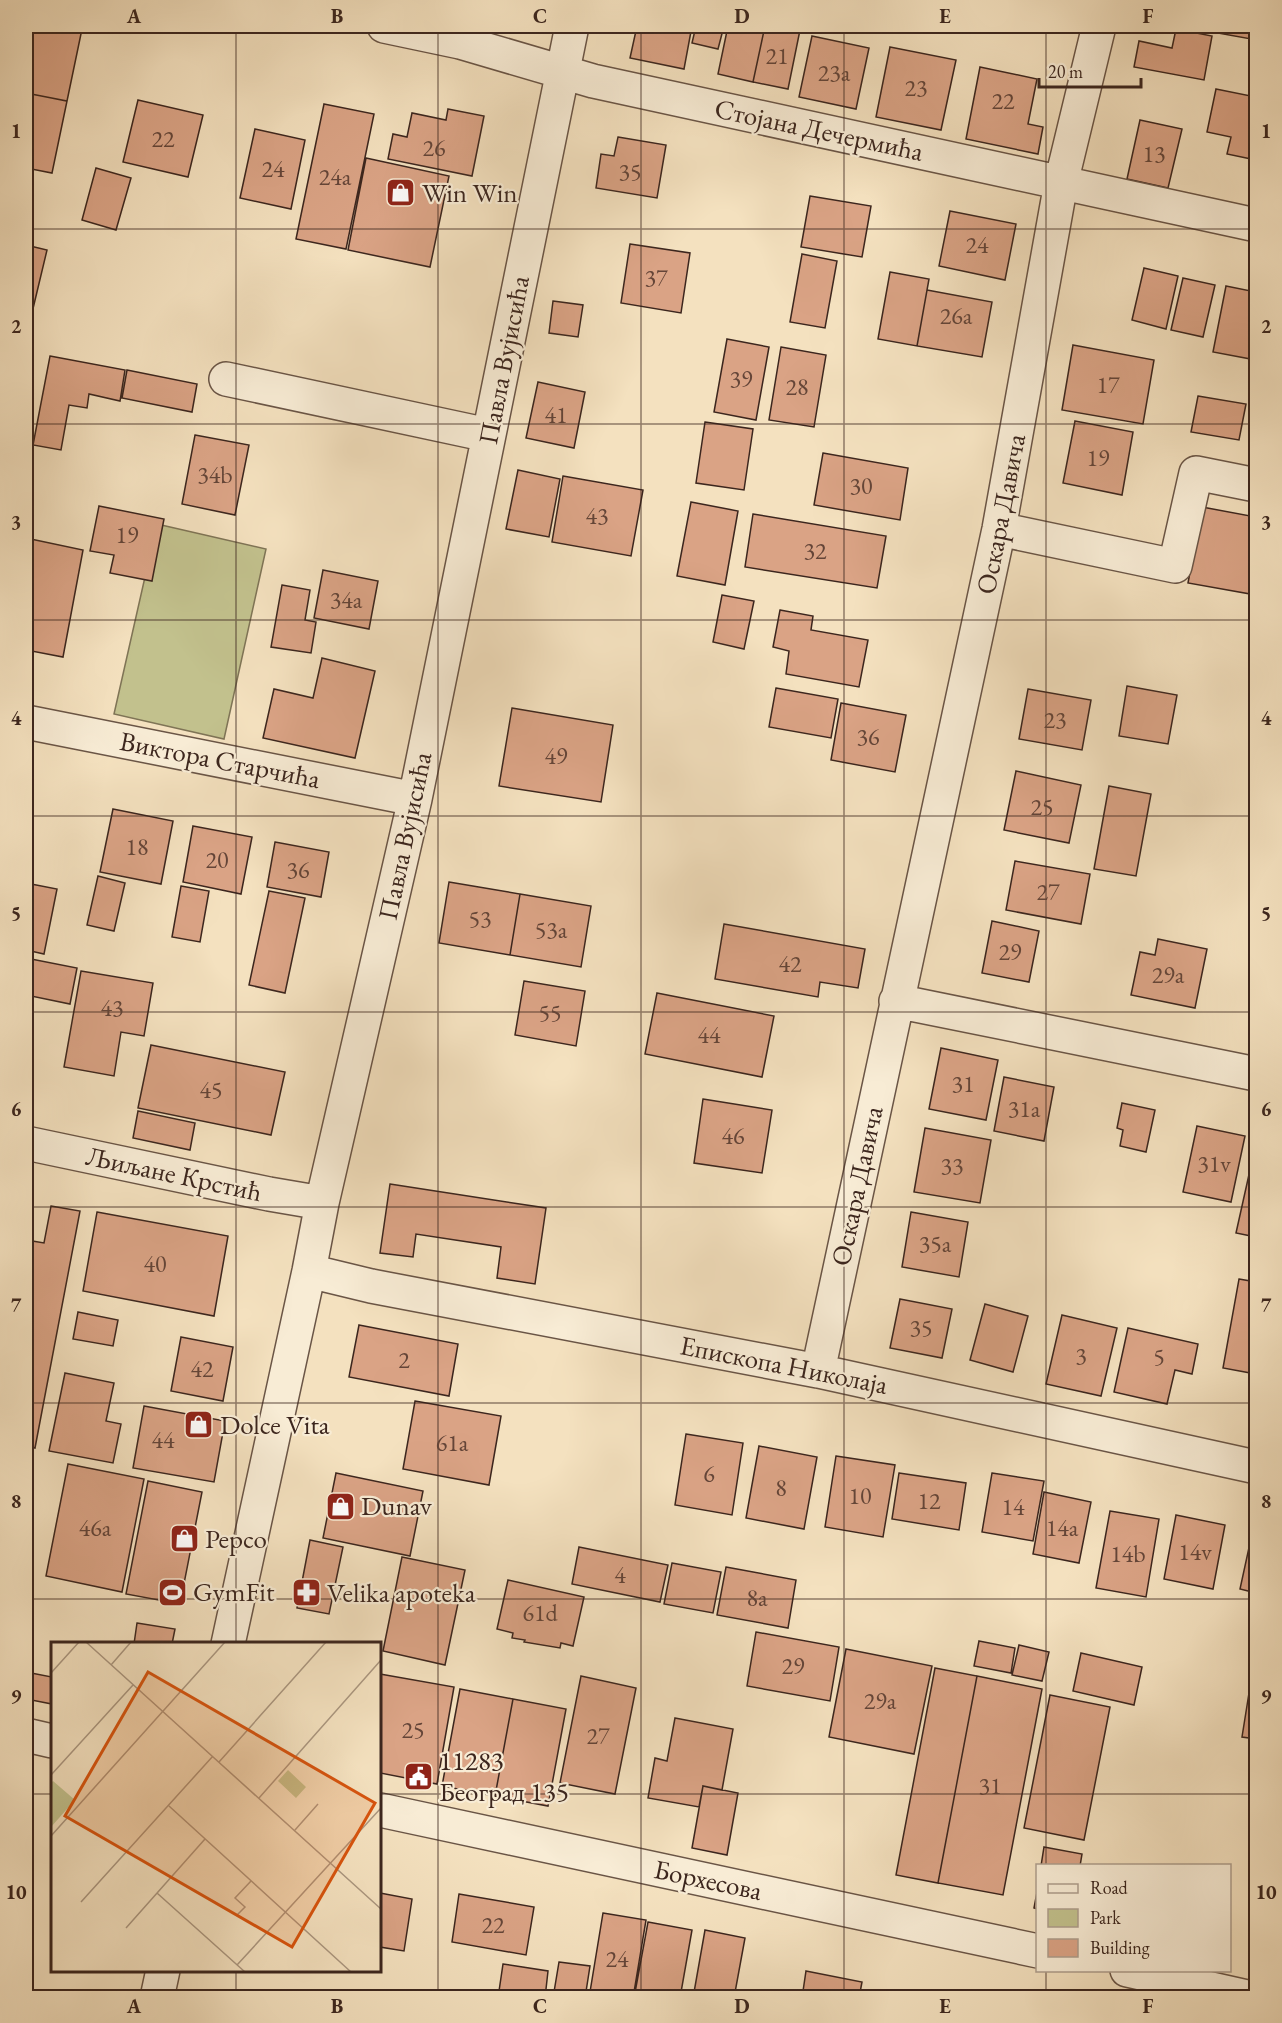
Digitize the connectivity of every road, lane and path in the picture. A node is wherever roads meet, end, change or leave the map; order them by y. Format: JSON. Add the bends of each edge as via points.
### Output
{"nodes":[{"id":1,"x":384,"y":26,"type":"edge"},
{"id":2,"x":572,"y":26,"type":"edge"},
{"id":3,"x":1099,"y":26,"type":"edge"},
{"id":4,"x":562,"y":72,"type":"junction"},
{"id":5,"x":1061,"y":183,"type":"junction"},
{"id":6,"x":1257,"y":225,"type":"edge"},
{"id":7,"x":226,"y":379,"type":"dead end"},
{"id":8,"x":488,"y":435,"type":"junction"},
{"id":9,"x":1257,"y":485,"type":"edge"},
{"id":10,"x":999,"y":529,"type":"junction"},
{"id":11,"x":26,"y":722,"type":"edge"},
{"id":12,"x":415,"y":798,"type":"junction"},
{"id":13,"x":896,"y":1001,"type":"junction"},
{"id":14,"x":1257,"y":1074,"type":"edge"},
{"id":15,"x":26,"y":1143,"type":"edge"},
{"id":16,"x":322,"y":1203,"type":"junction"},
{"id":17,"x":309,"y":1271,"type":"junction"},
{"id":18,"x":818,"y":1371,"type":"junction"},
{"id":19,"x":1257,"y":1467,"type":"edge"},
{"id":20,"x":228,"y":1642,"type":"edge"},
{"id":21,"x":26,"y":1735,"type":"edge"},
{"id":22,"x":51,"y":1741,"type":"edge"},
{"id":23,"x":381,"y":1810,"type":"edge"},
{"id":24,"x":1036,"y":1951,"type":"edge"},
{"id":25,"x":163,"y":1972,"type":"edge"},
{"id":26,"x":1132,"y":1972,"type":"edge"},
{"id":27,"x":157,"y":1998,"type":"edge"},
{"id":28,"x":1252,"y":1998,"type":"edge"}],
"edges":[{"from":1,"to":4,"type":"street","name":"Стојана Дечермића","via":[[460,42]]},
{"from":2,"to":4,"type":"street","name":"Павла Вујисића"},
{"from":3,"to":5,"type":"street","name":"Оскара Давича"},
{"from":4,"to":5,"type":"street","name":"Стојана Дечермића"},
{"from":4,"to":8,"type":"street","name":"Павла Вујисића"},
{"from":5,"to":6,"type":"street","name":"Стојана Дечермића"},
{"from":5,"to":10,"type":"street","name":"Оскара Давича"},
{"from":7,"to":8,"type":"street"},
{"from":8,"to":12,"type":"street","name":"Павла Вујисића"},
{"from":9,"to":10,"type":"street","via":[[1196,473],[1175,566]]},
{"from":10,"to":13,"type":"street","name":"Оскара Давича"},
{"from":11,"to":12,"type":"street","name":"Виктора Старчића"},
{"from":12,"to":16,"type":"street","name":"Павла Вујисића"},
{"from":13,"to":14,"type":"street"},
{"from":13,"to":18,"type":"street","name":"Оскара Давича"},
{"from":15,"to":16,"type":"street","name":"Љиљане Крстић"},
{"from":16,"to":17,"type":"street","name":"Павла Вујисића"},
{"from":17,"to":18,"type":"street","name":"Епископа Николаја"},
{"from":17,"to":20,"type":"street","name":"Павла Вујисића"},
{"from":18,"to":19,"type":"street","name":"Епископа Николаја"},
{"from":21,"to":22,"type":"street"},
{"from":23,"to":24,"type":"street","name":"Борхесова"},
{"from":25,"to":27,"type":"street"},
{"from":26,"to":28,"type":"street"}]}
